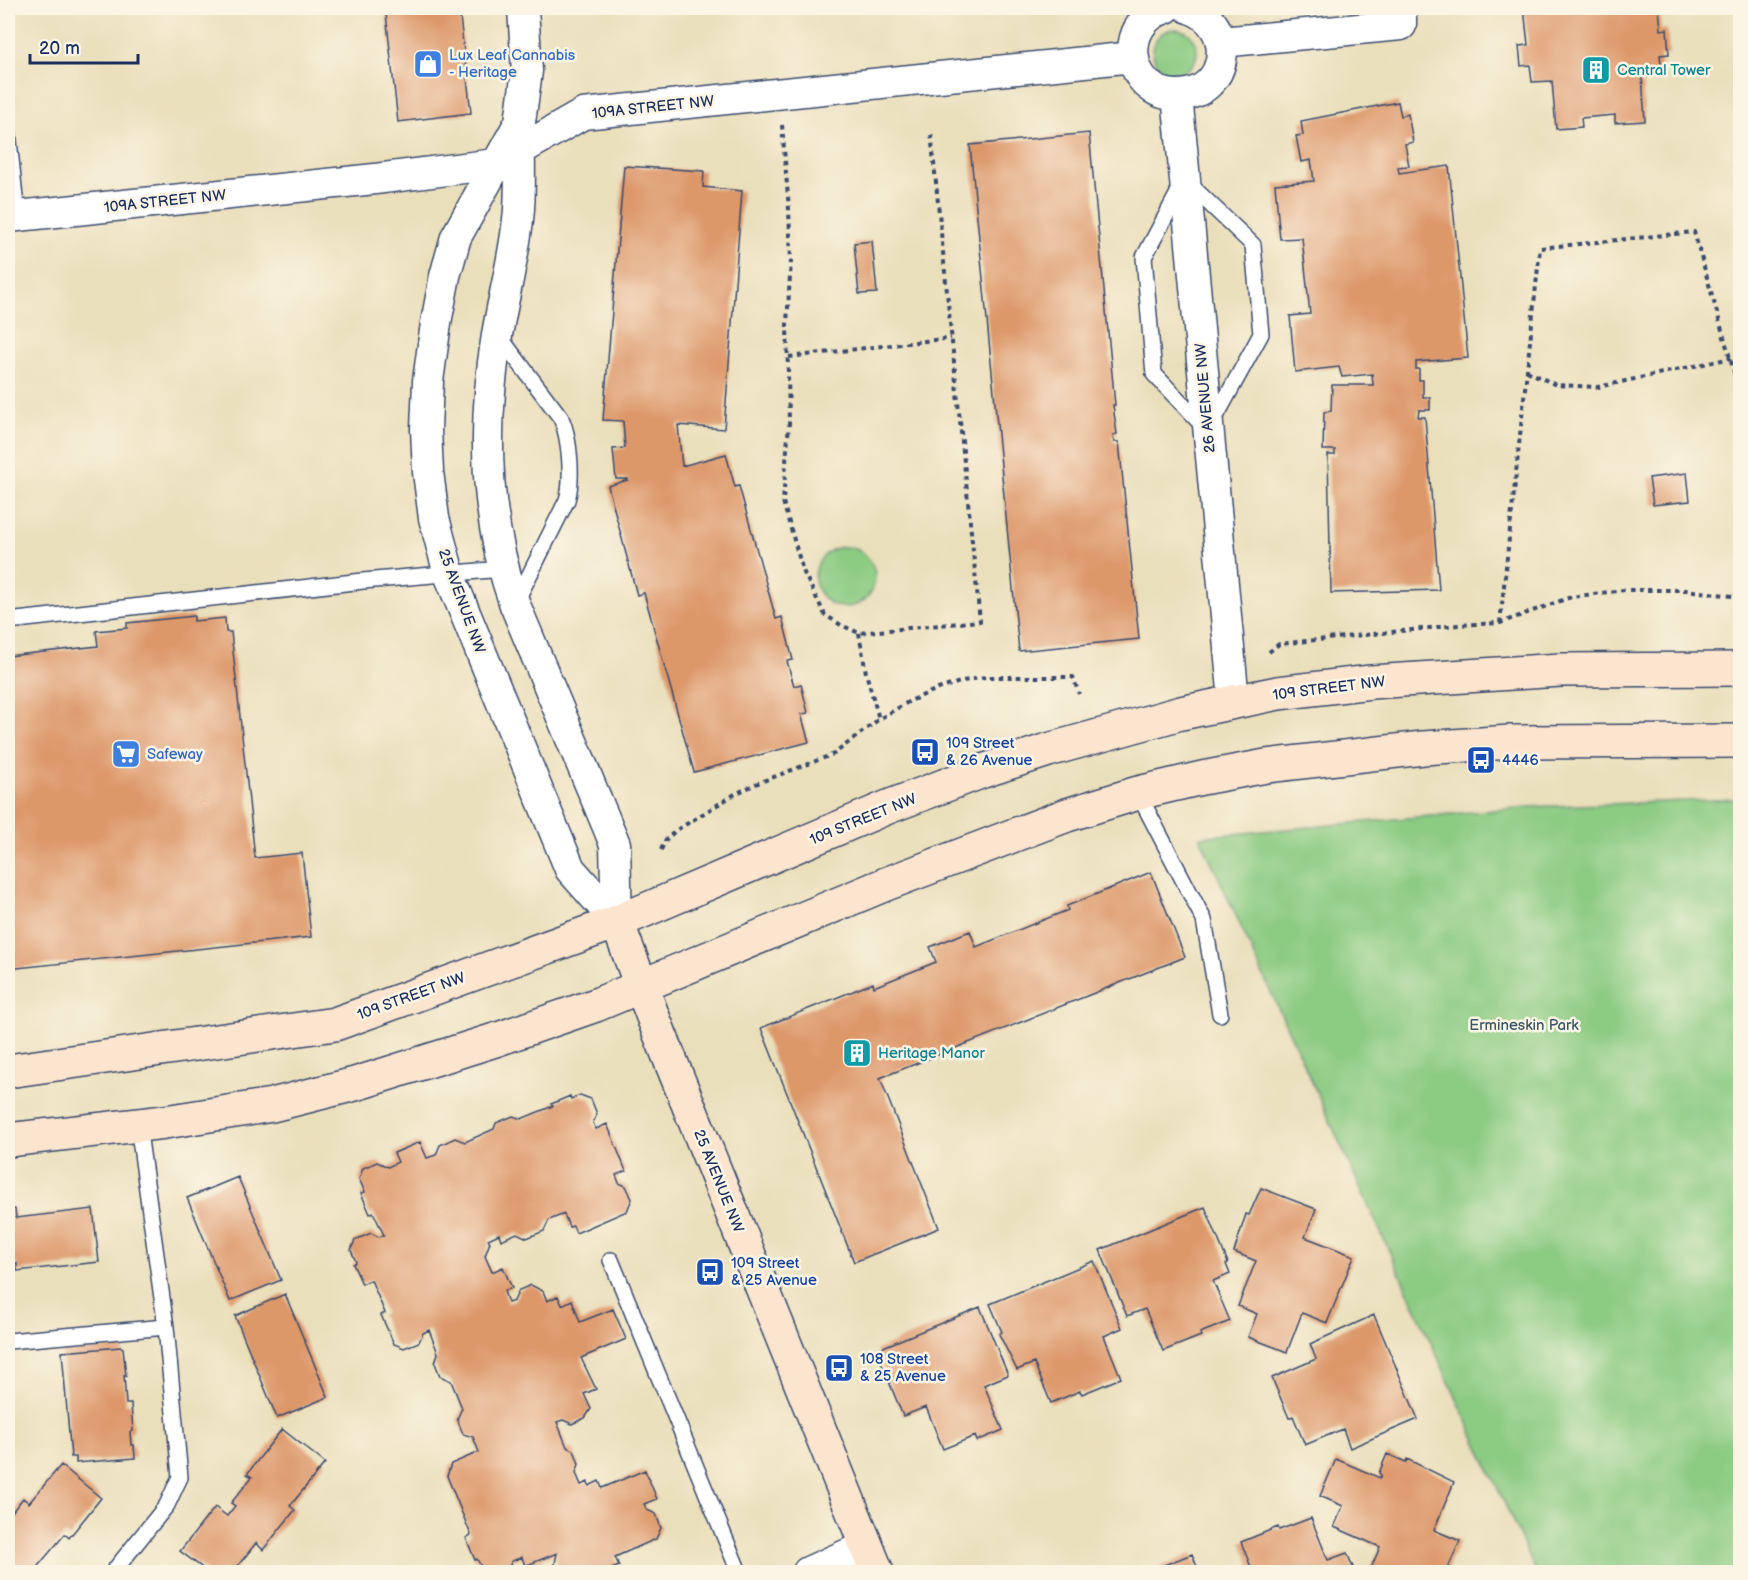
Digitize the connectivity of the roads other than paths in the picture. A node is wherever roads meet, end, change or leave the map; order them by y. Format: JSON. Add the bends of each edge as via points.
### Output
{"nodes":[{"id":1,"x":523,"y":8,"type":"edge"},
{"id":2,"x":1166,"y":8,"type":"edge"},
{"id":3,"x":1189,"y":8,"type":"edge"},
{"id":4,"x":1401,"y":8,"type":"edge"},
{"id":5,"x":1221,"y":42,"type":"junction"},
{"id":6,"x":1133,"y":57,"type":"junction"},
{"id":7,"x":1177,"y":95,"type":"junction"},
{"id":8,"x":8,"y":137,"type":"edge"},
{"id":9,"x":511,"y":146,"type":"junction"},
{"id":10,"x":1185,"y":180,"type":"junction"},
{"id":11,"x":12,"y":217,"type":"edge"},
{"id":12,"x":497,"y":334,"type":"junction"},
{"id":13,"x":1209,"y":430,"type":"junction"},
{"id":14,"x":502,"y":569,"type":"junction"},
{"id":15,"x":449,"y":574,"type":"junction"},
{"id":16,"x":515,"y":605,"type":"junction"},
{"id":17,"x":8,"y":621,"type":"edge"},
{"id":18,"x":1740,"y":669,"type":"edge"},
{"id":19,"x":1234,"y":701,"type":"junction"},
{"id":20,"x":1740,"y":741,"type":"edge"},
{"id":21,"x":1138,"y":793,"type":"junction"},
{"id":22,"x":617,"y":922,"type":"junction"},
{"id":23,"x":641,"y":987,"type":"junction"},
{"id":24,"x":1220,"y":1014,"type":"dead end"},
{"id":25,"x":8,"y":1071,"type":"edge"},
{"id":26,"x":138,"y":1125,"type":"junction"},
{"id":27,"x":8,"y":1140,"type":"edge"},
{"id":28,"x":611,"y":1260,"type":"dead end"},
{"id":29,"x":166,"y":1328,"type":"junction"},
{"id":30,"x":8,"y":1341,"type":"edge"},
{"id":31,"x":871,"y":1559,"type":"edge"},
{"id":32,"x":113,"y":1572,"type":"edge"},
{"id":33,"x":739,"y":1572,"type":"edge"},
{"id":34,"x":808,"y":1572,"type":"edge"}],
"edges":[{"from":1,"to":9,"type":"street","name":"25 AVENUE NW","via":[[527,71]]},
{"from":2,"to":6,"type":"street","via":[[1147,18],[1138,29]]},
{"from":3,"to":5,"type":"street","via":[[1209,19]]},
{"from":4,"to":5,"type":"street","via":[[1401,24]]},
{"from":5,"to":7,"type":"street","via":[[1219,68],[1212,79],[1190,94]]},
{"from":6,"to":7,"type":"street","via":[[1143,80],[1159,91]]},
{"from":6,"to":9,"type":"street","name":"109A STREET NW","via":[[583,114]]},
{"from":7,"to":10,"type":"street","name":"26 AVENUE NW"},
{"from":8,"to":11,"type":"lane"},
{"from":9,"to":11,"type":"street","name":"109A STREET NW","via":[[364,180]]},
{"from":9,"to":12,"type":"street","name":"25 AVENUE NW","via":[[519,209]]},
{"from":9,"to":15,"type":"street","name":"25 AVENUE NW","via":[[456,237],[436,323],[428,381],[428,472],[434,518]]},
{"from":10,"to":13,"type":"street","name":"26 AVENUE NW"},
{"from":10,"to":13,"type":"lane","via":[[1144,257],[1154,374]]},
{"from":10,"to":13,"type":"lane","via":[[1253,245],[1261,334]]},
{"from":12,"to":14,"type":"street","name":"25 AVENUE NW","via":[[488,406],[488,454],[492,516]]},
{"from":12,"to":16,"type":"lane","via":[[566,428],[571,488]]},
{"from":13,"to":19,"type":"street","name":"26 AVENUE NW"},
{"from":14,"to":15,"type":"lane"},
{"from":14,"to":16,"type":"street","name":"25 AVENUE NW"},
{"from":15,"to":17,"type":"lane"},
{"from":15,"to":22,"type":"street","name":"25 AVENUE NW","via":[[570,869]]},
{"from":16,"to":22,"type":"street","name":"25 AVENUE NW","via":[[615,844]]},
{"from":18,"to":19,"type":"street","name":"109 STREET NW","via":[[1517,672],[1371,682]]},
{"from":19,"to":22,"type":"street","name":"109 STREET NW","via":[[1119,729],[983,771]]},
{"from":20,"to":21,"type":"street","via":[[1510,742],[1423,748],[1266,766]]},
{"from":21,"to":23,"type":"street","via":[[1067,814],[970,851]]},
{"from":21,"to":24,"type":"lane","via":[[1204,920]]},
{"from":22,"to":23,"type":"street","name":"25 AVENUE NW"},
{"from":22,"to":25,"type":"street","name":"109 STREET NW","via":[[335,1024]]},
{"from":23,"to":26,"type":"street","via":[[498,1039],[355,1084],[272,1105]]},
{"from":23,"to":31,"type":"street","name":"25 AVENUE NW"},
{"from":26,"to":27,"type":"street"},
{"from":26,"to":29,"type":"lane"},
{"from":28,"to":33,"type":"lane"},
{"from":29,"to":30,"type":"lane"},
{"from":29,"to":32,"type":"lane","via":[[180,1477],[167,1505]]},
{"from":31,"to":34,"type":"street"}]}
